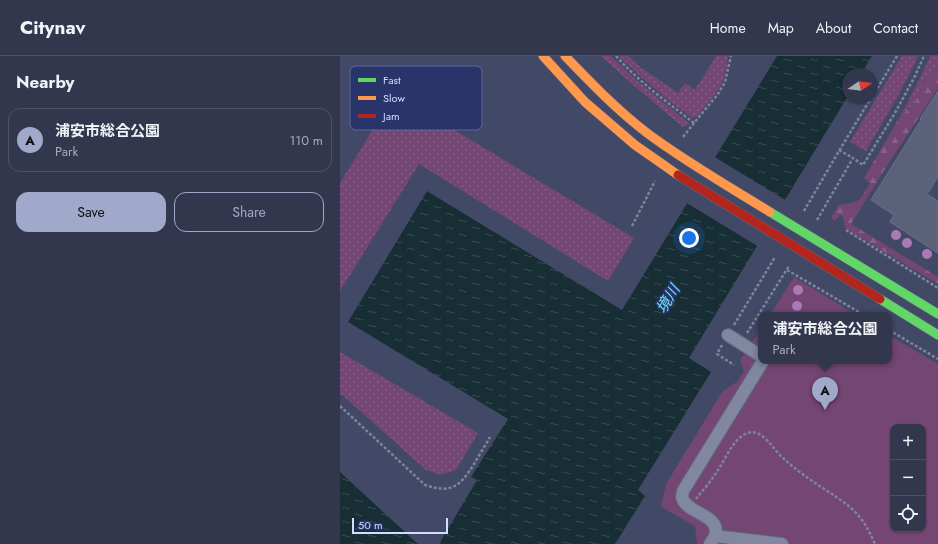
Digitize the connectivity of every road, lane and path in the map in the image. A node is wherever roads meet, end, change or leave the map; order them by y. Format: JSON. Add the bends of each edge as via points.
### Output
{"nodes":[{"id":1,"x":543,"y":56,"type":"edge"},
{"id":2,"x":565,"y":56,"type":"edge"},
{"id":3,"x":616,"y":56,"type":"edge"},
{"id":4,"x":731,"y":56,"type":"edge"},
{"id":5,"x":897,"y":56,"type":"edge"},
{"id":6,"x":924,"y":56,"type":"edge"},
{"id":7,"x":878,"y":87,"type":"edge"},
{"id":8,"x":868,"y":104,"type":"edge"},
{"id":9,"x":694,"y":123,"type":"junction"},
{"id":10,"x":683,"y":137,"type":"dead end"},
{"id":11,"x":839,"y":150,"type":"junction"},
{"id":12,"x":853,"y":158,"type":"junction"},
{"id":13,"x":655,"y":181,"type":"dead end"},
{"id":14,"x":804,"y":211,"type":"dead end"},
{"id":15,"x":817,"y":220,"type":"dead end"},
{"id":16,"x":632,"y":226,"type":"dead end"},
{"id":17,"x":846,"y":230,"type":"dead end"},
{"id":18,"x":775,"y":257,"type":"dead end"},
{"id":19,"x":789,"y":266,"type":"dead end"},
{"id":20,"x":787,"y":270,"type":"junction"},
{"id":21,"x":938,"y":288,"type":"edge"},
{"id":22,"x":761,"y":312,"type":"edge"},
{"id":23,"x":859,"y":312,"type":"edge"},
{"id":24,"x":938,"y":314,"type":"edge"},
{"id":25,"x":758,"y":317,"type":"edge"},
{"id":26,"x":892,"y":332,"type":"edge"},
{"id":27,"x":728,"y":335,"type":"junction"},
{"id":28,"x":938,"y":335,"type":"edge"},
{"id":29,"x":741,"y":344,"type":"junction"},
{"id":30,"x":758,"y":354,"type":"edge"},
{"id":31,"x":938,"y":359,"type":"edge"},
{"id":32,"x":761,"y":364,"type":"edge"},
{"id":33,"x":734,"y":365,"type":"dead end"},
{"id":34,"x":340,"y":406,"type":"edge"},
{"id":35,"x":490,"y":437,"type":"dead end"},
{"id":36,"x":690,"y":507,"type":"junction"},
{"id":37,"x":713,"y":540,"type":"edge"},
{"id":38,"x":782,"y":544,"type":"edge"},
{"id":39,"x":875,"y":544,"type":"edge"}],
"edges":[{"from":1,"to":28,"type":"street","via":[[585,102],[635,145],[679,176]]},
{"from":2,"to":24,"type":"street","via":[[596,90],[646,132],[688,162]]},
{"from":3,"to":9,"type":"path","via":[[639,79]]},
{"from":4,"to":9,"type":"path","via":[[725,82]]},
{"from":5,"to":7,"type":"path"},
{"from":6,"to":12,"type":"path","via":[[895,113],[863,165]]},
{"from":8,"to":11,"type":"path"},
{"from":9,"to":10,"type":"path"},
{"from":11,"to":12,"type":"path"},
{"from":11,"to":14,"type":"path"},
{"from":12,"to":15,"type":"path"},
{"from":13,"to":16,"type":"path"},
{"from":17,"to":21,"type":"path"},
{"from":18,"to":27,"type":"path"},
{"from":19,"to":20,"type":"path"},
{"from":20,"to":22,"type":"path"},
{"from":20,"to":23,"type":"path"},
{"from":25,"to":29,"type":"path"},
{"from":26,"to":31,"type":"path"},
{"from":27,"to":29,"type":"street"},
{"from":27,"to":33,"type":"path","via":[[716,354]]},
{"from":29,"to":30,"type":"street"},
{"from":32,"to":36,"type":"street","via":[[683,491],[684,502]]},
{"from":34,"to":35,"type":"path","via":[[425,485],[435,488],[447,488],[465,478]]},
{"from":36,"to":37,"type":"street","via":[[711,520],[716,529]]},
{"from":36,"to":39,"type":"path","via":[[719,470],[737,441],[749,432],[756,432],[762,435],[791,466],[855,512]]},
{"from":37,"to":38,"type":"street"}]}
